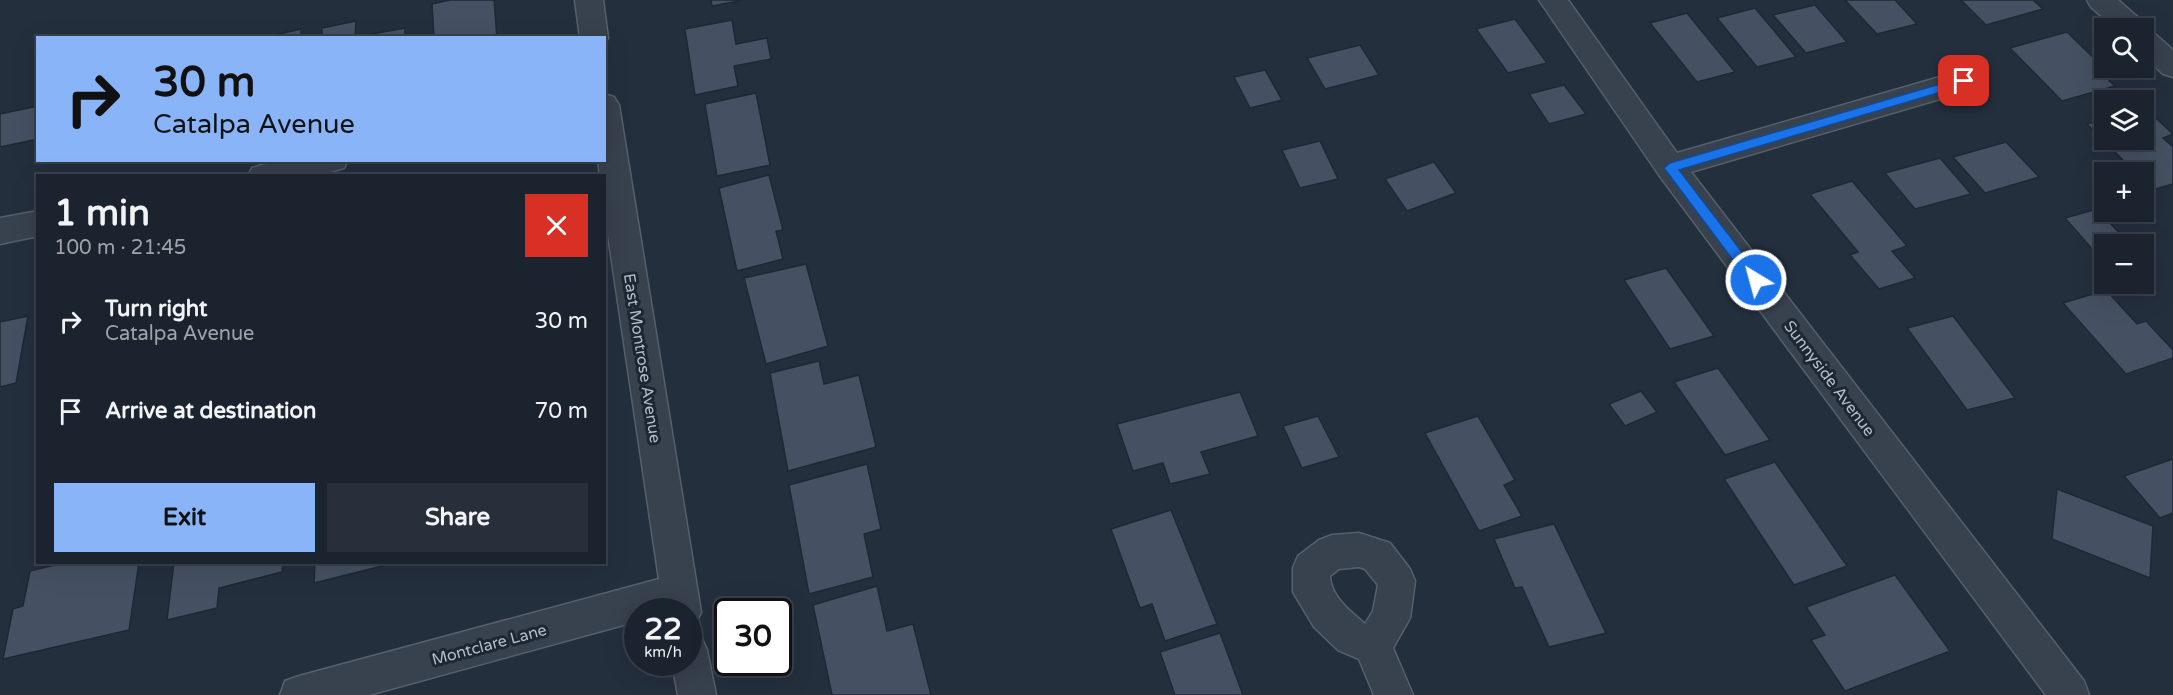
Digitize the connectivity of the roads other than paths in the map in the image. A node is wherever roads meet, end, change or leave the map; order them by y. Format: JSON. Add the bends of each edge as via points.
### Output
{"nodes":[{"id":1,"x":589,"y":0,"type":"edge"},
{"id":2,"x":1553,"y":0,"type":"edge"},
{"id":3,"x":2101,"y":0,"type":"edge"},
{"id":4,"x":2121,"y":18,"type":"edge"},
{"id":5,"x":594,"y":36,"type":"edge"},
{"id":6,"x":2154,"y":49,"type":"edge"},
{"id":7,"x":2173,"y":67,"type":"edge"},
{"id":8,"x":1964,"y":81,"type":"dead end"},
{"id":9,"x":606,"y":118,"type":"edge"},
{"id":10,"x":324,"y":162,"type":"edge"},
{"id":11,"x":1670,"y":168,"type":"junction"},
{"id":12,"x":272,"y":174,"type":"edge"},
{"id":13,"x":36,"y":224,"type":"edge"},
{"id":14,"x":0,"y":231,"type":"edge"},
{"id":15,"x":679,"y":598,"type":"edge"},
{"id":16,"x":624,"y":616,"type":"edge"},
{"id":17,"x":1372,"y":646,"type":"dead end"},
{"id":18,"x":693,"y":676,"type":"edge"},
{"id":19,"x":299,"y":695,"type":"edge"},
{"id":20,"x":697,"y":695,"type":"edge"},
{"id":21,"x":1394,"y":695,"type":"edge"},
{"id":22,"x":2070,"y":695,"type":"edge"}],
"edges":[{"from":1,"to":5,"type":"street"},
{"from":2,"to":11,"type":"street","name":"Sunnyside Avenue"},
{"from":3,"to":4,"type":"street"},
{"from":6,"to":7,"type":"street"},
{"from":8,"to":11,"type":"street"},
{"from":9,"to":15,"type":"street","name":"East Montrose Avenue"},
{"from":10,"to":12,"type":"street"},
{"from":11,"to":22,"type":"street","name":"Sunnyside Avenue"},
{"from":13,"to":14,"type":"street"},
{"from":16,"to":19,"type":"street","name":"Montclare Lane"},
{"from":17,"to":21,"type":"street"},
{"from":18,"to":20,"type":"street"}]}
